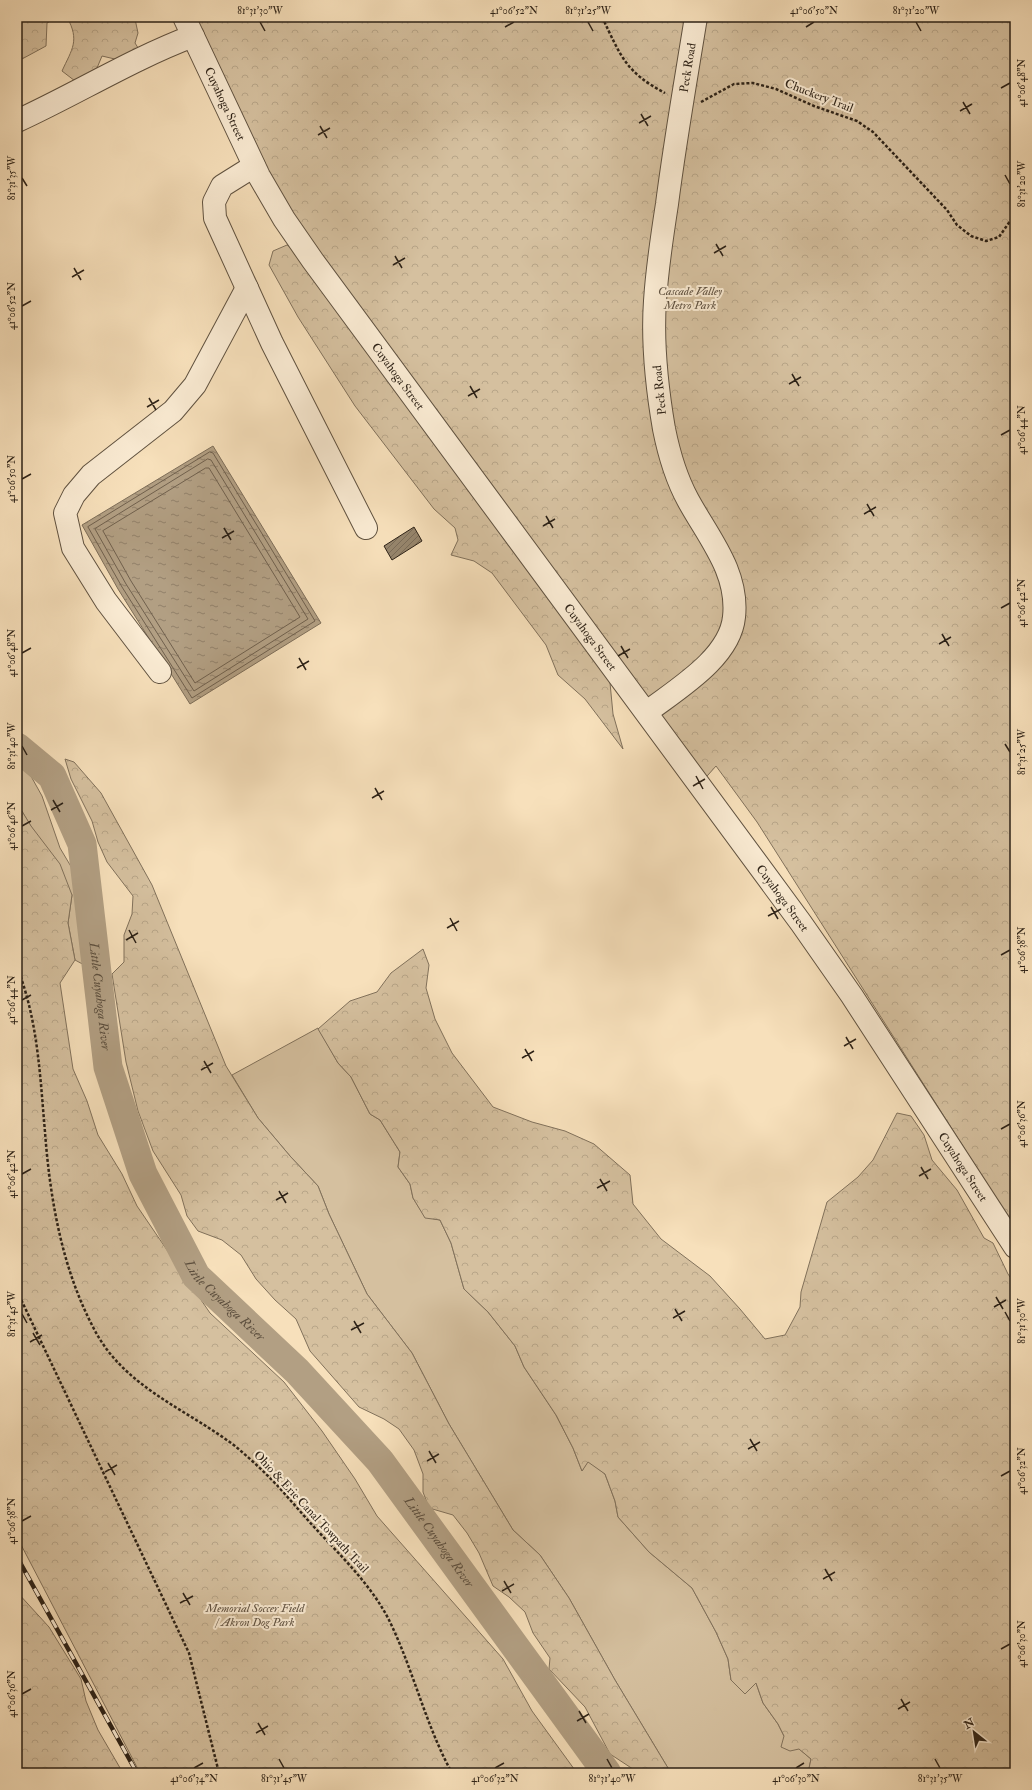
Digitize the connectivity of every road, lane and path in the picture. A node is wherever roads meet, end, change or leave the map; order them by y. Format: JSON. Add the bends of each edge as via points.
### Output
{"nodes":[{"id":1,"x":184,"y":17,"type":"edge"},
{"id":2,"x":602,"y":17,"type":"edge"},
{"id":3,"x":696,"y":17,"type":"edge"},
{"id":4,"x":193,"y":36,"type":"junction"},
{"id":5,"x":681,"y":101,"type":"junction"},
{"id":6,"x":17,"y":121,"type":"edge"},
{"id":7,"x":254,"y":166,"type":"junction"},
{"id":8,"x":1015,"y":214,"type":"edge"},
{"id":9,"x":247,"y":288,"type":"junction"},
{"id":10,"x":366,"y":528,"type":"dead end"},
{"id":11,"x":160,"y":672,"type":"dead end"},
{"id":12,"x":647,"y":712,"type":"junction"},
{"id":13,"x":17,"y":967,"type":"edge"},
{"id":14,"x":1015,"y":1247,"type":"edge"},
{"id":15,"x":17,"y":1291,"type":"edge"},
{"id":16,"x":219,"y":1773,"type":"edge"},
{"id":17,"x":452,"y":1773,"type":"edge"}],
"edges":[{"from":1,"to":4,"type":"street","name":"Cuyahoga Street"},
{"from":2,"to":5,"type":"path","name":"Chuckery Trail","via":[[629,68],[647,83]]},
{"from":3,"to":5,"type":"street","name":"Peck Road"},
{"from":4,"to":6,"type":"street"},
{"from":4,"to":7,"type":"street","name":"Cuyahoga Street"},
{"from":5,"to":8,"type":"path","name":"Chuckery Trail","via":[[694,104],[704,101],[734,84],[753,83],[776,89],[857,121],[873,132],[947,210],[957,225],[972,236],[986,241],[999,237]]},
{"from":5,"to":12,"type":"street","name":"Peck Road","via":[[655,301],[654,330],[658,386],[668,452],[688,500],[720,554],[730,577],[734,618],[731,632],[715,657]]},
{"from":7,"to":9,"type":"street","via":[[222,186],[214,202],[215,218]]},
{"from":7,"to":12,"type":"street","name":"Cuyahoga Street","via":[[284,220],[313,261]]},
{"from":9,"to":10,"type":"street","via":[[272,343]]},
{"from":9,"to":11,"type":"street","via":[[195,385],[173,411],[91,475],[74,495],[65,514],[73,548],[106,601]]},
{"from":12,"to":14,"type":"street","name":"Cuyahoga Street","via":[[806,929]]},
{"from":13,"to":17,"type":"path","name":"Ohio & Erie Canal Towpath Trail","via":[[24,984],[38,1049],[54,1207],[71,1276],[93,1328],[105,1347],[133,1377],[252,1460],[363,1581],[387,1616],[401,1646],[441,1752]]},
{"from":15,"to":16,"type":"path","via":[[189,1653]]}]}
